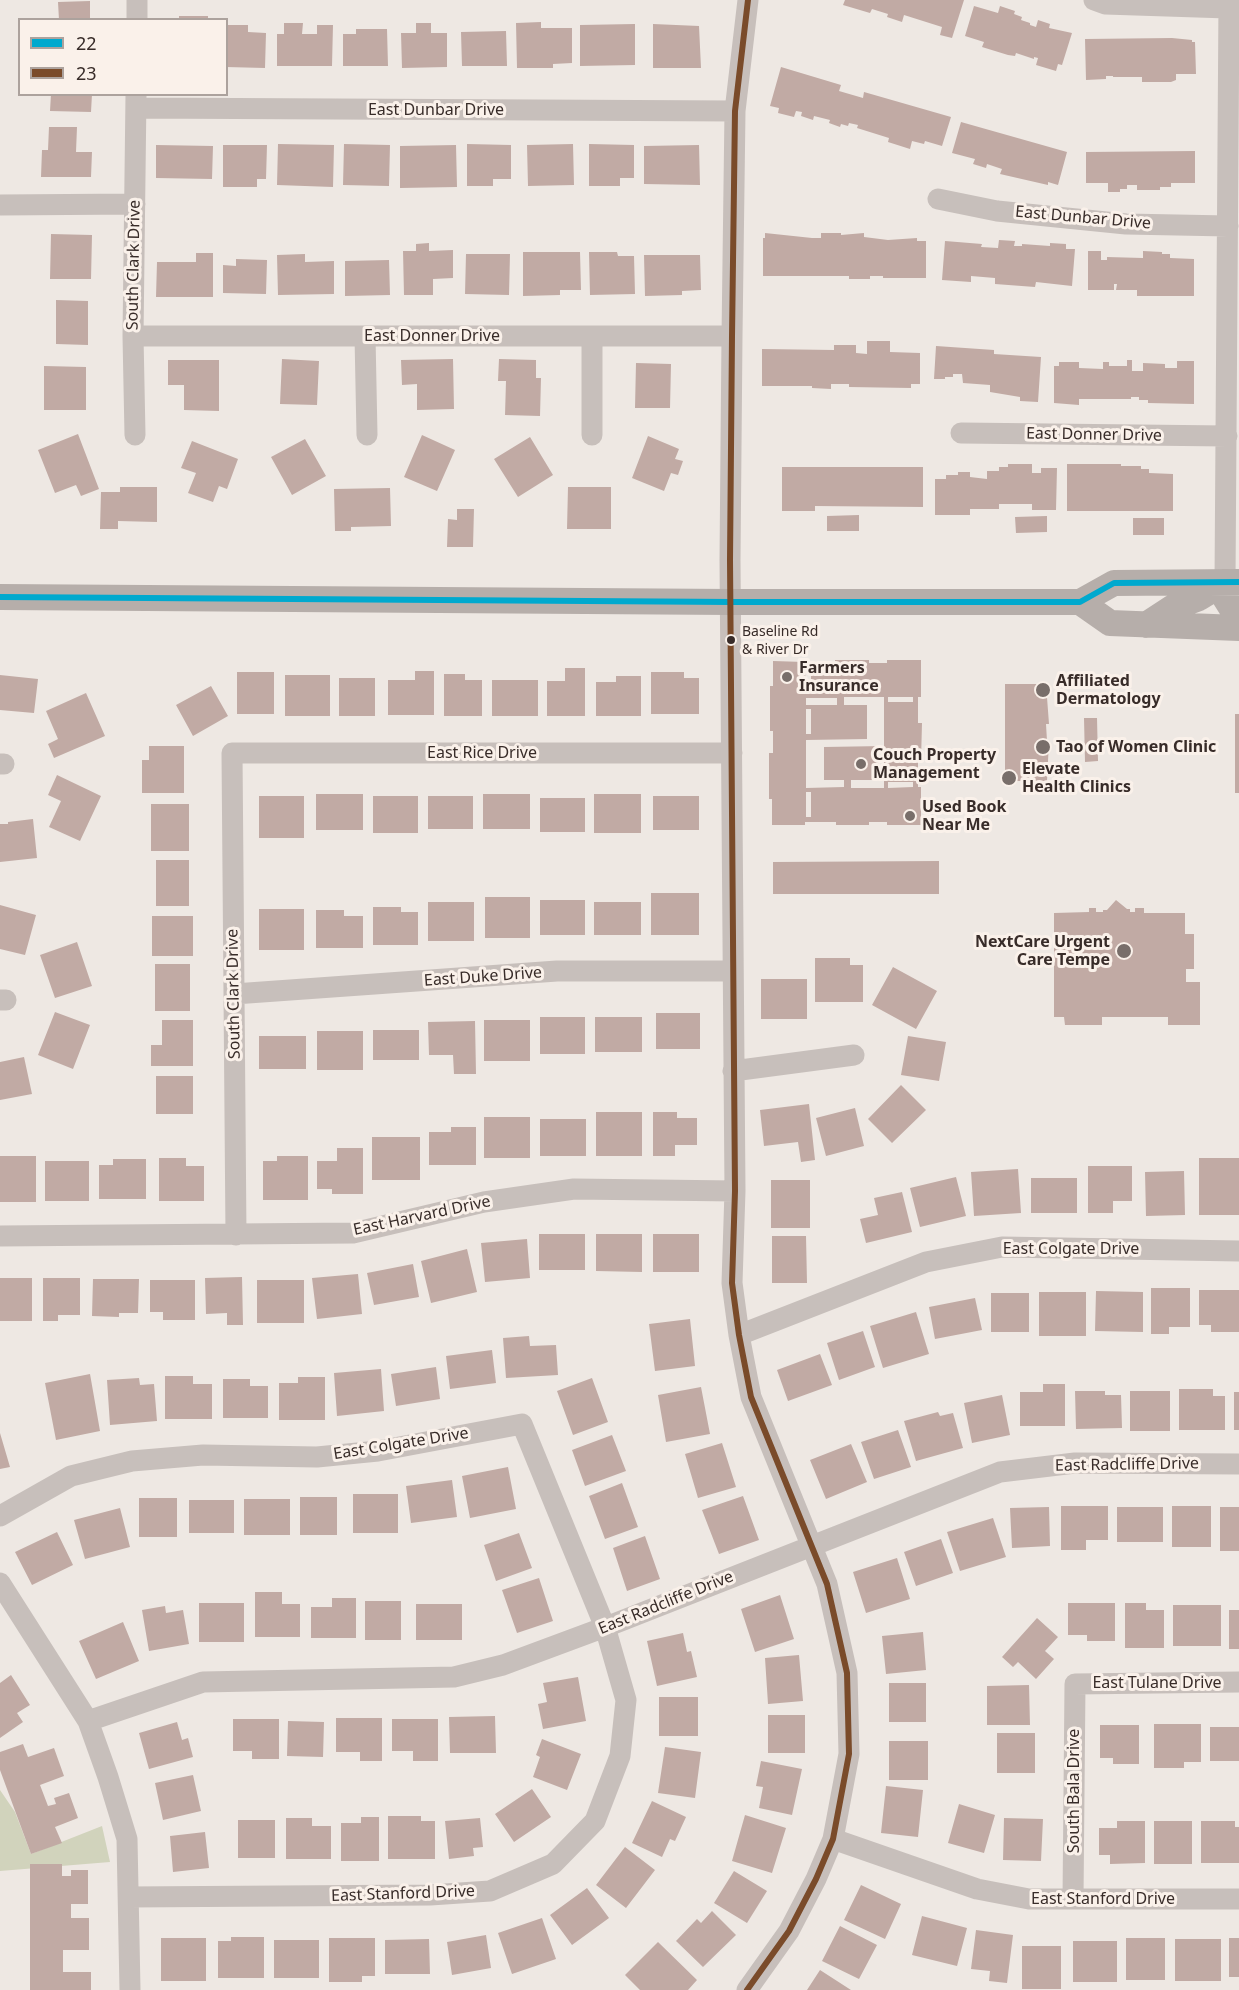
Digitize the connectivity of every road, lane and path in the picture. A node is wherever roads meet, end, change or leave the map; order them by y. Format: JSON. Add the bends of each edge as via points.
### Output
{"nodes":[{"id":1,"x":137,"y":0,"type":"edge"},
{"id":2,"x":748,"y":0,"type":"edge"},
{"id":3,"x":1094,"y":0,"type":"edge"},
{"id":4,"x":1228,"y":4,"type":"edge"},
{"id":5,"x":137,"y":18,"type":"edge"},
{"id":6,"x":136,"y":101,"type":"edge"},
{"id":7,"x":735,"y":111,"type":"junction"},
{"id":8,"x":938,"y":199,"type":"dead end"},
{"id":9,"x":135,"y":204,"type":"junction"},
{"id":10,"x":0,"y":205,"type":"edge"},
{"id":11,"x":1228,"y":226,"type":"junction"},
{"id":12,"x":133,"y":336,"type":"junction"},
{"id":13,"x":365,"y":336,"type":"junction"},
{"id":14,"x":592,"y":336,"type":"junction"},
{"id":15,"x":732,"y":336,"type":"junction"},
{"id":16,"x":961,"y":433,"type":"dead end"},
{"id":17,"x":135,"y":435,"type":"dead end"},
{"id":18,"x":367,"y":435,"type":"dead end"},
{"id":19,"x":592,"y":435,"type":"dead end"},
{"id":20,"x":1227,"y":436,"type":"junction"},
{"id":21,"x":1232,"y":582,"type":"edge"},
{"id":22,"x":0,"y":597,"type":"edge"},
{"id":23,"x":732,"y":602,"type":"junction"},
{"id":24,"x":1080,"y":602,"type":"junction"},
{"id":25,"x":1239,"y":620,"type":"edge"},
{"id":26,"x":1146,"y":625,"type":"junction"},
{"id":27,"x":1239,"y":628,"type":"edge"},
{"id":28,"x":232,"y":753,"type":"joint"},
{"id":29,"x":732,"y":753,"type":"junction"},
{"id":30,"x":732,"y":971,"type":"junction"},
{"id":31,"x":234,"y":994,"type":"junction"},
{"id":32,"x":854,"y":1055,"type":"dead end"},
{"id":33,"x":733,"y":1071,"type":"junction"},
{"id":34,"x":735,"y":1191,"type":"junction"},
{"id":35,"x":236,"y":1235,"type":"junction"},
{"id":36,"x":0,"y":1236,"type":"edge"},
{"id":37,"x":1239,"y":1251,"type":"edge"},
{"id":38,"x":739,"y":1335,"type":"junction"},
{"id":39,"x":1239,"y":1464,"type":"edge"},
{"id":40,"x":0,"y":1516,"type":"edge"},
{"id":41,"x":812,"y":1545,"type":"junction"},
{"id":42,"x":0,"y":1583,"type":"edge"},
{"id":43,"x":605,"y":1627,"type":"junction"},
{"id":44,"x":1239,"y":1682,"type":"edge"},
{"id":45,"x":1075,"y":1684,"type":"joint"},
{"id":46,"x":88,"y":1721,"type":"junction"},
{"id":47,"x":833,"y":1839,"type":"junction"},
{"id":48,"x":129,"y":1897,"type":"junction"},
{"id":49,"x":1073,"y":1899,"type":"junction"},
{"id":50,"x":1239,"y":1899,"type":"edge"},
{"id":51,"x":130,"y":1990,"type":"edge"},
{"id":52,"x":747,"y":1990,"type":"edge"}],
"edges":[{"from":1,"to":5,"type":"street"},
{"from":2,"to":7,"type":"street"},
{"from":3,"to":4,"type":"street","via":[[1105,4]]},
{"from":4,"to":11,"type":"street"},
{"from":6,"to":7,"type":"street","name":"East Dunbar Drive"},
{"from":6,"to":9,"type":"street","name":"South Clark Drive"},
{"from":7,"to":15,"type":"street"},
{"from":8,"to":11,"type":"street","name":"East Dunbar Drive","via":[[997,211],[1114,222]]},
{"from":9,"to":10,"type":"street"},
{"from":9,"to":12,"type":"street","name":"South Clark Drive"},
{"from":11,"to":20,"type":"street"},
{"from":12,"to":13,"type":"street","name":"East Donner Drive"},
{"from":12,"to":17,"type":"street","name":"South Clark Drive"},
{"from":13,"to":14,"type":"street","name":"East Donner Drive"},
{"from":13,"to":18,"type":"street"},
{"from":14,"to":15,"type":"street","name":"East Donner Drive"},
{"from":14,"to":19,"type":"street"},
{"from":15,"to":23,"type":"street"},
{"from":16,"to":20,"type":"street","name":"East Donner Drive"},
{"from":20,"to":21,"type":"street"},
{"from":21,"to":24,"type":"main road","via":[[1114,582]]},
{"from":21,"to":25,"type":"main road","via":[[1224,596]]},
{"from":21,"to":26,"type":"main road","via":[[1172,608]]},
{"from":22,"to":23,"type":"main road"},
{"from":23,"to":24,"type":"main road"},
{"from":23,"to":29,"type":"street"},
{"from":24,"to":26,"type":"main road","via":[[1110,623]]},
{"from":26,"to":27,"type":"main road"},
{"from":28,"to":29,"type":"street","name":"East Rice Drive"},
{"from":28,"to":31,"type":"street","name":"South Clark Drive"},
{"from":29,"to":30,"type":"street"},
{"from":30,"to":31,"type":"street","name":"East Duke Drive","via":[[557,971]]},
{"from":30,"to":33,"type":"street"},
{"from":31,"to":35,"type":"street","name":"South Clark Drive"},
{"from":32,"to":33,"type":"street"},
{"from":33,"to":34,"type":"street"},
{"from":34,"to":35,"type":"street","name":"East Harvard Drive","via":[[574,1189],[484,1202],[353,1233]]},
{"from":34,"to":38,"type":"street","via":[[732,1283]]},
{"from":35,"to":36,"type":"street","name":"East Harvard Drive"},
{"from":37,"to":38,"type":"street","name":"East Colgate Drive","via":[[1002,1248],[927,1262]]},
{"from":38,"to":41,"type":"street","via":[[751,1397]]},
{"from":39,"to":41,"type":"street","name":"East Radcliffe Drive","via":[[1075,1463],[1000,1472]]},
{"from":40,"to":43,"type":"street","name":"East Colgate Drive","via":[[71,1476],[132,1461],[202,1455],[317,1457],[378,1451],[522,1424]]},
{"from":41,"to":43,"type":"street","name":"East Radcliffe Drive"},
{"from":41,"to":47,"type":"street","via":[[826,1584],[847,1673],[849,1754]]},
{"from":42,"to":46,"type":"street"},
{"from":43,"to":46,"type":"street","name":"East Radcliffe Drive","via":[[503,1665],[454,1677],[202,1682]]},
{"from":43,"to":48,"type":"street","name":"East Stanford Drive","via":[[626,1700],[620,1756],[595,1821],[553,1864],[490,1891],[430,1895]]},
{"from":44,"to":45,"type":"street","name":"East Tulane Drive"},
{"from":45,"to":49,"type":"street","name":"South Bala Drive"},
{"from":46,"to":48,"type":"street","via":[[127,1839]]},
{"from":47,"to":49,"type":"street","name":"East Stanford Drive","via":[[976,1889],[1029,1899]]},
{"from":47,"to":52,"type":"street","via":[[789,1931]]},
{"from":48,"to":51,"type":"street"},
{"from":49,"to":50,"type":"street","name":"East Stanford Drive"}]}
